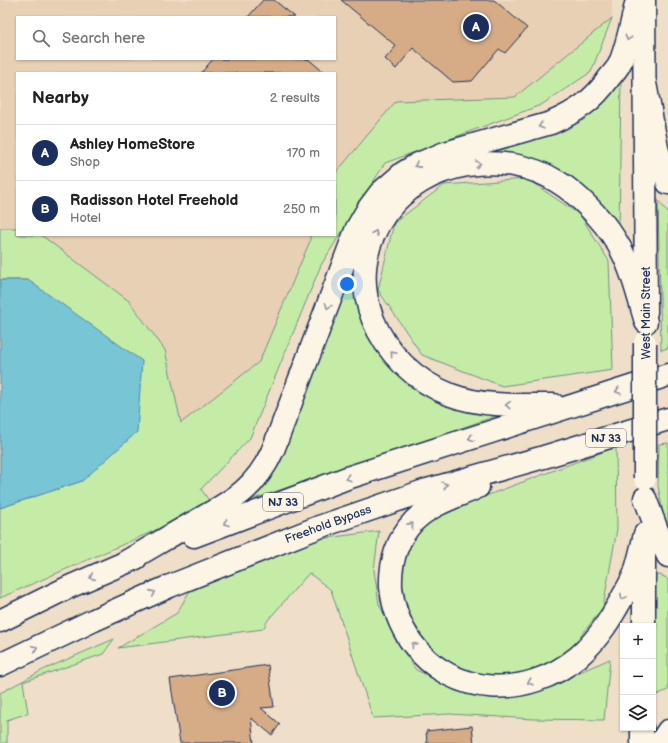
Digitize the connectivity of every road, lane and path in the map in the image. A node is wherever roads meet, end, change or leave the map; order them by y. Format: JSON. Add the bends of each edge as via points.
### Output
{"nodes":[{"id":1,"x":637,"y":0,"type":"edge"},
{"id":2,"x":644,"y":0,"type":"edge"},
{"id":3,"x":646,"y":83,"type":"junction"},
{"id":4,"x":668,"y":183,"type":"edge"},
{"id":5,"x":646,"y":332,"type":"junction"},
{"id":6,"x":668,"y":375,"type":"edge"},
{"id":7,"x":575,"y":405,"type":"junction"},
{"id":8,"x":668,"y":419,"type":"edge"},
{"id":9,"x":532,"y":460,"type":"junction"},
{"id":10,"x":645,"y":488,"type":"junction"},
{"id":11,"x":645,"y":534,"type":"junction"},
{"id":12,"x":668,"y":556,"type":"edge"},
{"id":13,"x":122,"y":564,"type":"junction"},
{"id":14,"x":0,"y":621,"type":"edge"},
{"id":15,"x":644,"y":623,"type":"edge"},
{"id":16,"x":0,"y":665,"type":"edge"},
{"id":17,"x":642,"y":731,"type":"edge"},
{"id":18,"x":668,"y":731,"type":"edge"},
{"id":19,"x":642,"y":743,"type":"edge"},
{"id":20,"x":660,"y":743,"type":"edge"}],
"edges":[{"from":1,"to":13,"type":"main road","one_way":true,"via":[[619,65],[604,86],[583,106],[551,123],[430,158],[403,173],[380,193],[358,228],[273,450],[258,477],[230,503]]},
{"from":2,"to":3,"type":"main road","name":"West Main Street"},
{"from":3,"to":4,"type":"main road","via":[[657,148]]},
{"from":3,"to":5,"type":"main road","name":"West Main Street"},
{"from":7,"to":5,"type":"main road","one_way":true,"via":[[514,405],[467,400],[447,394],[428,384],[400,362],[388,348],[373,322],[364,282],[370,245],[378,226],[393,205],[422,181],[466,165],[484,163],[523,167],[558,182],[596,215],[616,241],[631,272]]},
{"from":5,"to":10,"type":"main road","name":"West Main Street","bridge":true},
{"from":6,"to":7,"type":"main road","number":"NJ 33","one_way":true},
{"from":7,"to":13,"type":"main road","number":"NJ 33","one_way":true,"via":[[347,478]]},
{"from":8,"to":9,"type":"main road","name":"Freehold Bypass","number":"NJ 33"},
{"from":11,"to":9,"type":"main road","one_way":true,"via":[[635,574],[617,607],[597,638],[566,666],[528,683],[498,687],[467,682],[438,668],[417,649],[402,626],[394,606],[391,578],[393,560],[399,543],[407,529],[425,512]]},
{"from":16,"to":9,"type":"main road","name":"Freehold Bypass","number":"NJ 33","one_way":true,"via":[[149,595],[266,547],[394,501]]},
{"from":10,"to":11,"type":"main road","name":"West Main Street"},
{"from":10,"to":12,"type":"main road"},
{"from":11,"to":15,"type":"main road","name":"West Main Street"},
{"from":13,"to":14,"type":"main road","number":"NJ 33","one_way":true},
{"from":17,"to":19,"type":"main road"},
{"from":18,"to":20,"type":"main road"}]}
